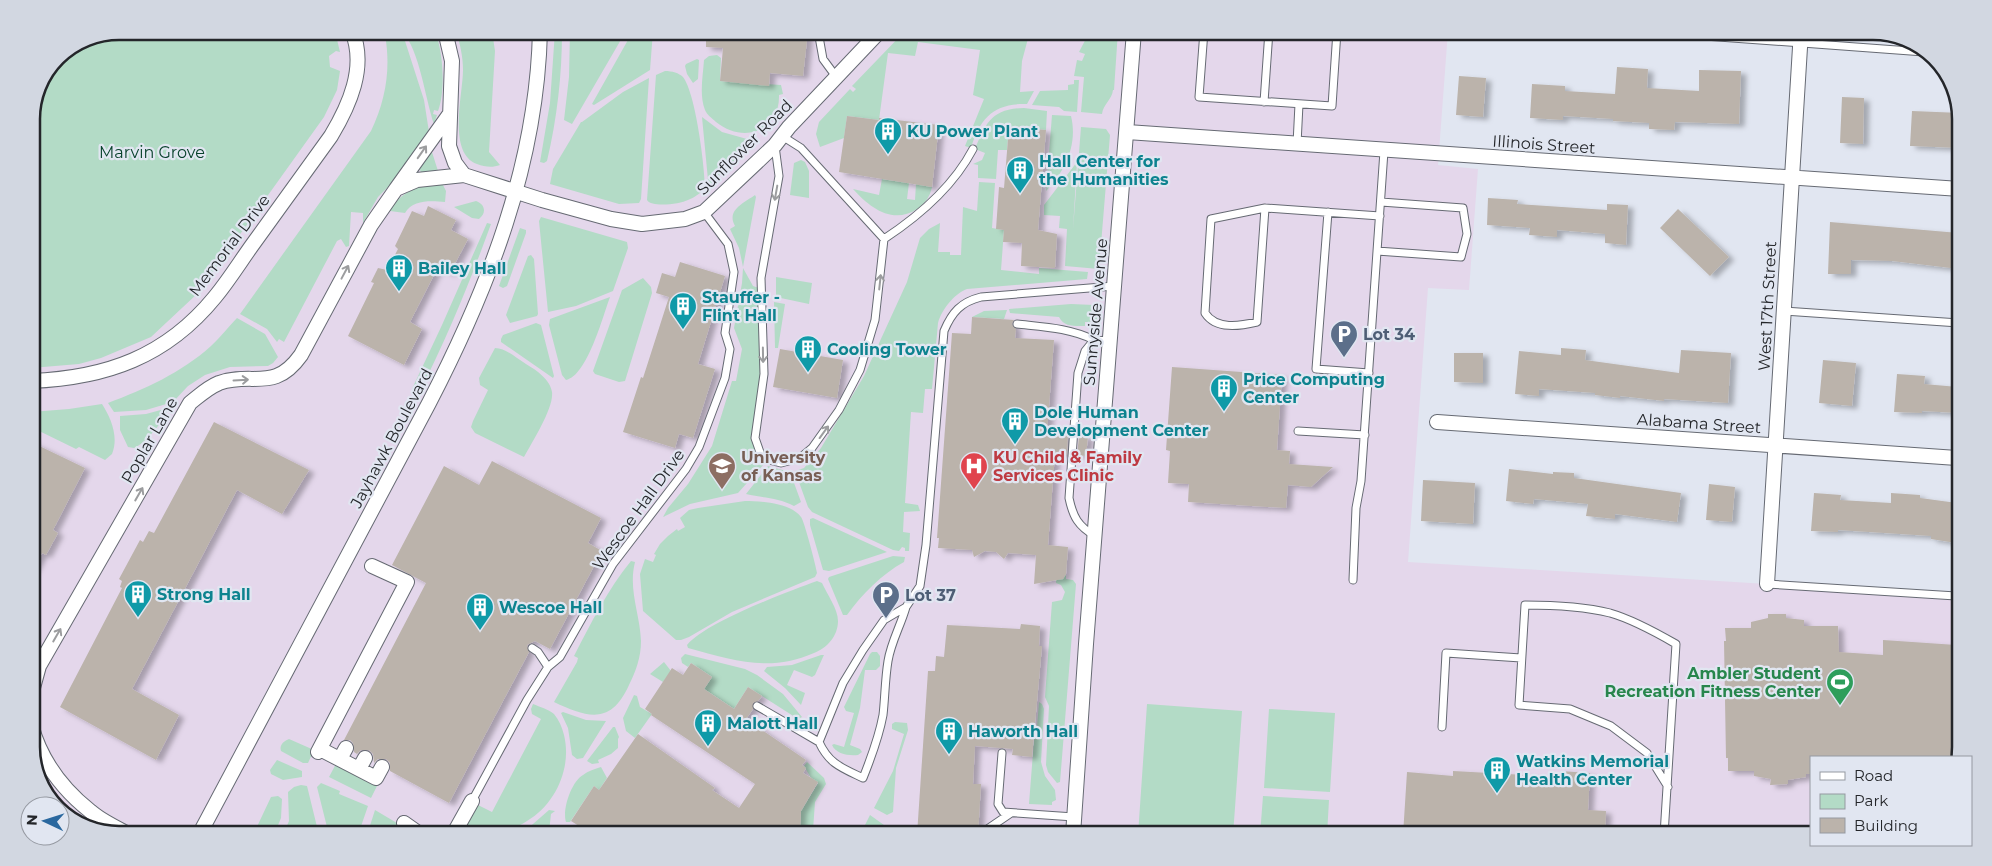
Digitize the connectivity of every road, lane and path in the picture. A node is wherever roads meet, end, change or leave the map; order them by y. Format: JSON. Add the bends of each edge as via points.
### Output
{"nodes":[{"id":1,"x":354,"y":40,"type":"edge"},
{"id":2,"x":447,"y":40,"type":"edge"},
{"id":3,"x":539,"y":40,"type":"edge"},
{"id":4,"x":819,"y":40,"type":"edge"},
{"id":5,"x":872,"y":40,"type":"edge"},
{"id":6,"x":1133,"y":40,"type":"edge"},
{"id":7,"x":1203,"y":40,"type":"edge"},
{"id":8,"x":1268,"y":40,"type":"edge"},
{"id":9,"x":1336,"y":40,"type":"edge"},
{"id":10,"x":1800,"y":40,"type":"edge"},
{"id":11,"x":1825,"y":40,"type":"edge"},
{"id":12,"x":1912,"y":51,"type":"edge"},
{"id":13,"x":837,"y":78,"type":"junction"},
{"id":14,"x":1264,"y":102,"type":"junction"},
{"id":15,"x":1299,"y":104,"type":"junction"},
{"id":16,"x":449,"y":115,"type":"junction"},
{"id":17,"x":1127,"y":132,"type":"junction"},
{"id":18,"x":778,"y":140,"type":"junction"},
{"id":19,"x":1297,"y":144,"type":"junction"},
{"id":20,"x":973,"y":149,"type":"dead end"},
{"id":21,"x":1384,"y":150,"type":"junction"},
{"id":22,"x":464,"y":175,"type":"junction"},
{"id":23,"x":1792,"y":178,"type":"junction"},
{"id":24,"x":1952,"y":188,"type":"edge"},
{"id":25,"x":396,"y":189,"type":"junction"},
{"id":26,"x":516,"y":192,"type":"junction"},
{"id":27,"x":1381,"y":202,"type":"junction"},
{"id":28,"x":1265,"y":208,"type":"junction"},
{"id":29,"x":704,"y":212,"type":"junction"},
{"id":30,"x":1328,"y":212,"type":"junction"},
{"id":31,"x":1380,"y":216,"type":"junction"},
{"id":32,"x":884,"y":239,"type":"junction"},
{"id":33,"x":1377,"y":251,"type":"junction"},
{"id":34,"x":1115,"y":286,"type":"junction"},
{"id":35,"x":1784,"y":311,"type":"junction"},
{"id":36,"x":1952,"y":322,"type":"edge"},
{"id":37,"x":1017,"y":324,"type":"dead end"},
{"id":38,"x":1094,"y":340,"type":"junction"},
{"id":39,"x":1110,"y":341,"type":"junction"},
{"id":40,"x":1369,"y":373,"type":"junction"},
{"id":41,"x":40,"y":380,"type":"edge"},
{"id":42,"x":1438,"y":422,"type":"dead end"},
{"id":43,"x":1298,"y":431,"type":"dead end"},
{"id":44,"x":1365,"y":435,"type":"junction"},
{"id":45,"x":1775,"y":446,"type":"junction"},
{"id":46,"x":1952,"y":458,"type":"edge"},
{"id":47,"x":1095,"y":536,"type":"junction"},
{"id":48,"x":372,"y":566,"type":"dead end"},
{"id":49,"x":1352,"y":580,"type":"dead end"},
{"id":50,"x":1768,"y":584,"type":"joint"},
{"id":51,"x":1952,"y":596,"type":"edge"},
{"id":52,"x":906,"y":606,"type":"junction"},
{"id":53,"x":532,"y":648,"type":"dead end"},
{"id":54,"x":1522,"y":658,"type":"junction"},
{"id":55,"x":40,"y":664,"type":"edge"},
{"id":56,"x":548,"y":667,"type":"junction"},
{"id":57,"x":757,"y":706,"type":"dead end"},
{"id":58,"x":1442,"y":727,"type":"dead end"},
{"id":59,"x":819,"y":742,"type":"junction"},
{"id":60,"x":40,"y":750,"type":"edge"},
{"id":61,"x":1002,"y":753,"type":"dead end"},
{"id":62,"x":382,"y":767,"type":"dead end"},
{"id":63,"x":1668,"y":787,"type":"junction"},
{"id":64,"x":472,"y":801,"type":"joint"},
{"id":65,"x":1011,"y":813,"type":"junction"},
{"id":66,"x":1074,"y":817,"type":"junction"},
{"id":67,"x":113,"y":825,"type":"edge"},
{"id":68,"x":204,"y":826,"type":"edge"},
{"id":69,"x":458,"y":826,"type":"edge"},
{"id":70,"x":992,"y":826,"type":"edge"},
{"id":71,"x":1073,"y":826,"type":"edge"},
{"id":72,"x":1665,"y":826,"type":"edge"}],
"edges":[{"from":1,"to":41,"type":"street","name":"Memorial Drive","via":[[356,73],[344,115],[215,297],[193,321],[158,348],[119,366],[89,376]]},
{"from":2,"to":16,"type":"street","via":[[452,61]]},
{"from":3,"to":26,"type":"street","name":"Jayhawk Boulevard","via":[[536,97]]},
{"from":4,"to":13,"type":"lane","via":[[822,58]]},
{"from":5,"to":13,"type":"street","name":"Sunflower Road"},
{"from":6,"to":17,"type":"street","name":"Sunnyside Avenue"},
{"from":7,"to":14,"type":"lane","via":[[1199,97]]},
{"from":8,"to":14,"type":"lane"},
{"from":9,"to":15,"type":"lane","via":[[1332,106]]},
{"from":10,"to":23,"type":"street","name":"West 17th Street"},
{"from":11,"to":12,"type":"lane"},
{"from":13,"to":18,"type":"street","name":"Sunflower Road"},
{"from":14,"to":15,"type":"lane"},
{"from":15,"to":19,"type":"lane"},
{"from":16,"to":22,"type":"street","via":[[449,146]]},
{"from":25,"to":16,"type":"street","name":"Poplar Lane","one_way":true},
{"from":17,"to":19,"type":"street","name":"Illinois Street"},
{"from":17,"to":34,"type":"street","name":"Sunnyside Avenue"},
{"from":18,"to":29,"type":"street","name":"Sunflower Road"},
{"from":18,"to":32,"type":"lane","via":[[801,148]]},
{"from":18,"to":32,"type":"lane","one_way":true,"via":[[779,176],[761,278],[764,374],[755,438],[762,458],[781,462],[800,458],[812,448],[839,410],[860,370],[875,320]]},
{"from":19,"to":21,"type":"street","name":"Illinois Street"},
{"from":20,"to":32,"type":"lane","via":[[930,204]]},
{"from":21,"to":23,"type":"street","name":"Illinois Street"},
{"from":21,"to":27,"type":"lane"},
{"from":22,"to":25,"type":"street","via":[[417,180]]},
{"from":22,"to":26,"type":"street","name":"Sunflower Road"},
{"from":23,"to":24,"type":"street","name":"Illinois Street"},
{"from":23,"to":35,"type":"street","name":"West 17th Street"},
{"from":55,"to":25,"type":"street","name":"Poplar Lane","one_way":true,"via":[[184,411],[203,392],[220,383],[271,378],[295,363],[371,225]]},
{"from":26,"to":29,"type":"street","name":"Sunflower Road","via":[[611,219],[642,224],[685,219]]},
{"from":26,"to":68,"type":"street","name":"Jayhawk Boulevard","via":[[495,255],[448,365]]},
{"from":27,"to":31,"type":"lane"},
{"from":27,"to":33,"type":"lane","via":[[1463,208],[1467,234],[1461,257]]},
{"from":28,"to":28,"type":"lane","via":[[1257,322],[1242,326],[1218,323],[1205,313],[1212,219]]},
{"from":28,"to":30,"type":"lane"},
{"from":29,"to":56,"type":"lane","name":"Wescoe Hall Drive","via":[[728,244],[734,272],[725,333],[730,349],[725,378],[699,447],[690,462],[613,564],[560,657]]},
{"from":30,"to":31,"type":"lane"},
{"from":30,"to":40,"type":"lane","via":[[1316,369]]},
{"from":31,"to":33,"type":"lane"},
{"from":33,"to":40,"type":"lane"},
{"from":34,"to":39,"type":"street","name":"Sunnyside Avenue"},
{"from":34,"to":52,"type":"lane","via":[[981,297],[961,305],[950,317],[944,330],[920,586]]},
{"from":35,"to":36,"type":"lane"},
{"from":35,"to":45,"type":"street","name":"West 17th Street"},
{"from":37,"to":38,"type":"lane","via":[[1056,328]]},
{"from":38,"to":39,"type":"lane"},
{"from":38,"to":47,"type":"lane","via":[[1085,351],[1078,373],[1069,498],[1078,523]]},
{"from":39,"to":47,"type":"street","name":"Sunnyside Avenue"},
{"from":40,"to":44,"type":"lane"},
{"from":42,"to":45,"type":"street","name":"Alabama Street"},
{"from":43,"to":44,"type":"lane"},
{"from":44,"to":49,"type":"lane"},
{"from":45,"to":46,"type":"street","name":"Alabama Street"},
{"from":45,"to":50,"type":"street","name":"West 17th Street"},
{"from":47,"to":66,"type":"street","name":"Sunnyside Avenue"},
{"from":48,"to":62,"type":"street","via":[[407,582],[357,685],[319,750],[343,753],[362,764],[376,778]]},
{"from":50,"to":51,"type":"lane"},
{"from":52,"to":59,"type":"lane","via":[[884,620],[863,650],[843,684]]},
{"from":52,"to":59,"type":"lane","via":[[888,661],[882,716],[863,778],[834,764]]},
{"from":53,"to":56,"type":"lane"},
{"from":54,"to":58,"type":"lane","via":[[1446,653]]},
{"from":54,"to":63,"type":"lane","via":[[1519,706],[1570,709],[1611,726],[1646,752]]},
{"from":54,"to":63,"type":"lane","via":[[1525,605],[1565,606],[1611,613],[1676,644]]},
{"from":56,"to":64,"type":"lane","name":"Wescoe Hall Drive"},
{"from":57,"to":59,"type":"lane"},
{"from":60,"to":67,"type":"street","via":[[56,778],[90,812]]},
{"from":61,"to":65,"type":"lane","via":[[998,804],[1003,812]]},
{"from":63,"to":72,"type":"lane"},
{"from":64,"to":69,"type":"street"},
{"from":65,"to":66,"type":"lane"},
{"from":65,"to":70,"type":"lane"},
{"from":66,"to":71,"type":"street","name":"Sunnyside Avenue"}]}
